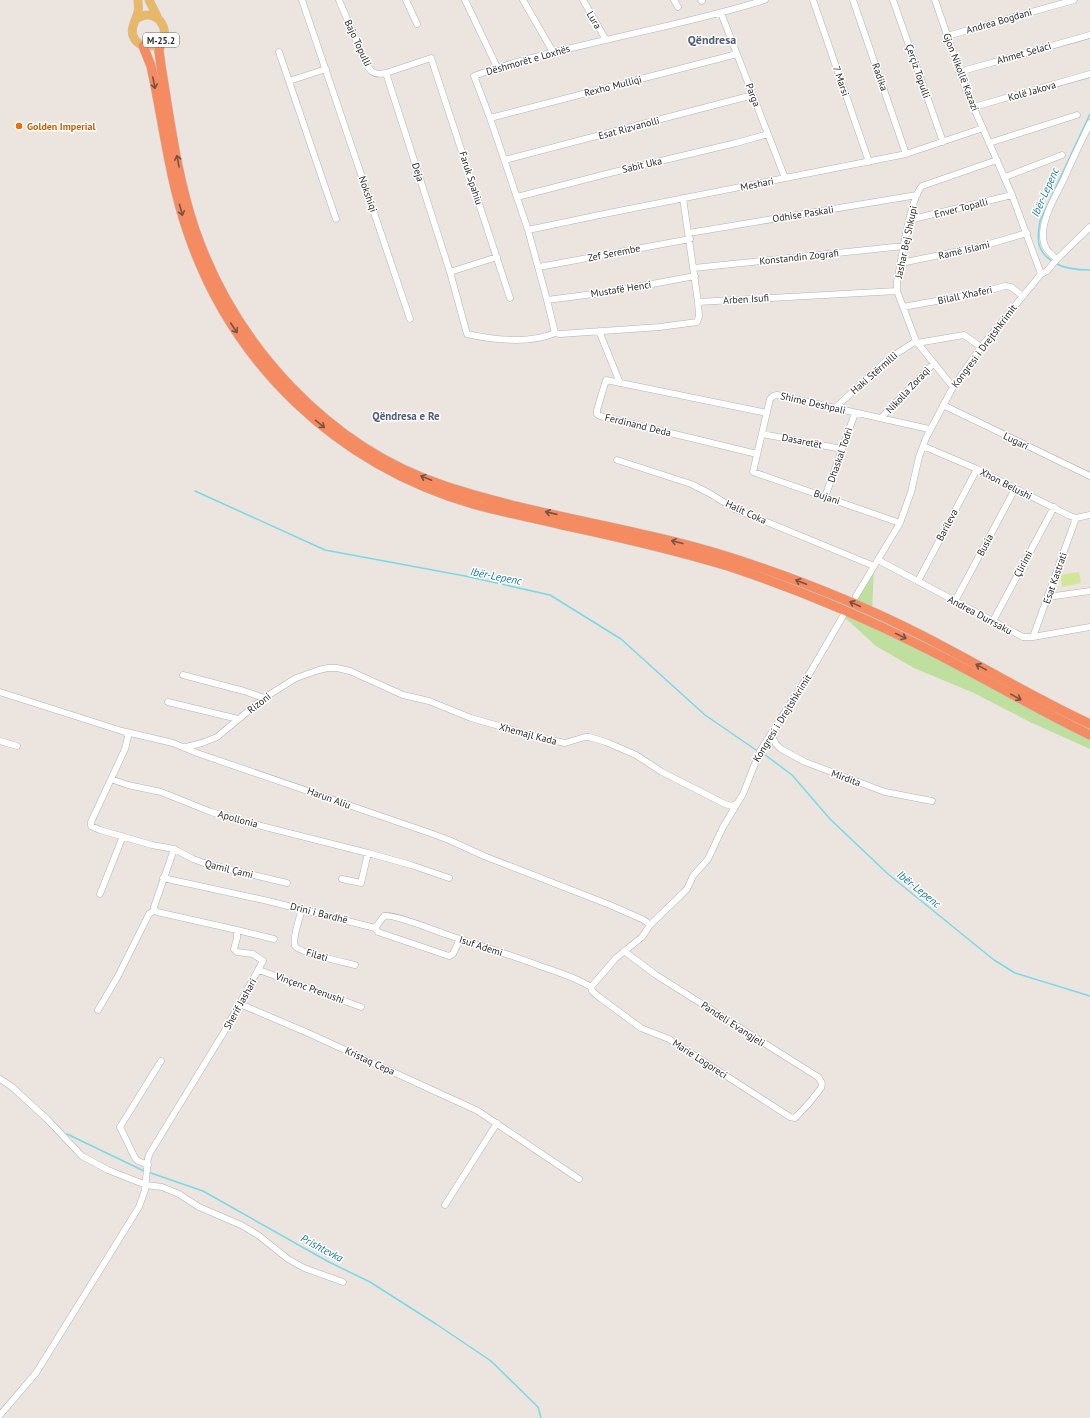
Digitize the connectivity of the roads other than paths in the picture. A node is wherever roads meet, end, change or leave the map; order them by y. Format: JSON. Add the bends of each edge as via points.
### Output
{"nodes":[{"id":1,"x":138,"y":0,"type":"edge"},
{"id":2,"x":149,"y":0,"type":"edge"},
{"id":3,"x":302,"y":0,"type":"edge"},
{"id":4,"x":339,"y":0,"type":"edge"},
{"id":5,"x":406,"y":0,"type":"edge"},
{"id":6,"x":464,"y":0,"type":"edge"},
{"id":7,"x":523,"y":0,"type":"edge"},
{"id":8,"x":583,"y":0,"type":"edge"},
{"id":9,"x":674,"y":0,"type":"edge"},
{"id":10,"x":765,"y":0,"type":"edge"},
{"id":11,"x":813,"y":0,"type":"edge"},
{"id":12,"x":853,"y":0,"type":"edge"},
{"id":13,"x":893,"y":0,"type":"edge"},
{"id":14,"x":935,"y":0,"type":"edge"},
{"id":15,"x":1074,"y":0,"type":"edge"},
{"id":16,"x":678,"y":6,"type":"dead end"},
{"id":17,"x":721,"y":13,"type":"junction"},
{"id":18,"x":157,"y":16,"type":"junction"},
{"id":19,"x":135,"y":20,"type":"junction"},
{"id":20,"x":418,"y":24,"type":"dead end"},
{"id":21,"x":1090,"y":35,"type":"edge"},
{"id":22,"x":947,"y":36,"type":"junction"},
{"id":23,"x":161,"y":40,"type":"junction"},
{"id":24,"x":606,"y":40,"type":"junction"},
{"id":25,"x":143,"y":46,"type":"junction"},
{"id":26,"x":279,"y":52,"type":"dead end"},
{"id":27,"x":553,"y":52,"type":"junction"},
{"id":28,"x":737,"y":54,"type":"junction"},
{"id":29,"x":497,"y":68,"type":"junction"},
{"id":30,"x":326,"y":69,"type":"junction"},
{"id":31,"x":959,"y":72,"type":"junction"},
{"id":32,"x":386,"y":73,"type":"junction"},
{"id":33,"x":1090,"y":74,"type":"edge"},
{"id":34,"x":289,"y":81,"type":"junction"},
{"id":35,"x":753,"y":95,"type":"junction"},
{"id":36,"x":974,"y":107,"type":"junction"},
{"id":37,"x":1077,"y":115,"type":"dead end"},
{"id":38,"x":490,"y":118,"type":"junction"},
{"id":39,"x":1090,"y":123,"type":"edge"},
{"id":40,"x":983,"y":128,"type":"junction"},
{"id":41,"x":768,"y":134,"type":"junction"},
{"id":42,"x":1087,"y":135,"type":"edge"},
{"id":43,"x":943,"y":142,"type":"junction"},
{"id":44,"x":990,"y":143,"type":"junction"},
{"id":45,"x":906,"y":154,"type":"junction"},
{"id":46,"x":1062,"y":155,"type":"dead end"},
{"id":47,"x":505,"y":160,"type":"junction"},
{"id":48,"x":997,"y":160,"type":"junction"},
{"id":49,"x":869,"y":162,"type":"junction"},
{"id":50,"x":1005,"y":177,"type":"junction"},
{"id":51,"x":785,"y":178,"type":"junction"},
{"id":52,"x":917,"y":195,"type":"junction"},
{"id":53,"x":1012,"y":195,"type":"junction"},
{"id":54,"x":517,"y":196,"type":"junction"},
{"id":55,"x":683,"y":198,"type":"junction"},
{"id":56,"x":336,"y":219,"type":"dead end"},
{"id":57,"x":909,"y":220,"type":"junction"},
{"id":58,"x":1090,"y":227,"type":"edge"},
{"id":59,"x":528,"y":230,"type":"junction"},
{"id":60,"x":1026,"y":233,"type":"junction"},
{"id":61,"x":689,"y":236,"type":"junction"},
{"id":62,"x":904,"y":246,"type":"junction"},
{"id":63,"x":497,"y":257,"type":"junction"},
{"id":64,"x":1057,"y":259,"type":"junction"},
{"id":65,"x":901,"y":263,"type":"junction"},
{"id":66,"x":539,"y":267,"type":"junction"},
{"id":67,"x":694,"y":268,"type":"junction"},
{"id":68,"x":450,"y":272,"type":"junction"},
{"id":69,"x":1041,"y":274,"type":"junction"},
{"id":70,"x":695,"y":276,"type":"junction"},
{"id":71,"x":897,"y":290,"type":"junction"},
{"id":72,"x":1023,"y":296,"type":"junction"},
{"id":73,"x":510,"y":298,"type":"dead end"},
{"id":74,"x":547,"y":300,"type":"junction"},
{"id":75,"x":698,"y":302,"type":"junction"},
{"id":76,"x":903,"y":307,"type":"junction"},
{"id":77,"x":410,"y":319,"type":"dead end"},
{"id":78,"x":599,"y":331,"type":"junction"},
{"id":79,"x":555,"y":333,"type":"junction"},
{"id":80,"x":917,"y":342,"type":"junction"},
{"id":81,"x":981,"y":347,"type":"junction"},
{"id":82,"x":934,"y":363,"type":"junction"},
{"id":83,"x":620,"y":383,"type":"junction"},
{"id":84,"x":953,"y":387,"type":"junction"},
{"id":85,"x":942,"y":406,"type":"junction"},
{"id":86,"x":835,"y":408,"type":"junction"},
{"id":87,"x":767,"y":412,"type":"junction"},
{"id":88,"x":855,"y":413,"type":"junction"},
{"id":89,"x":881,"y":418,"type":"junction"},
{"id":90,"x":930,"y":429,"type":"junction"},
{"id":91,"x":762,"y":434,"type":"junction"},
{"id":92,"x":923,"y":446,"type":"junction"},
{"id":93,"x":842,"y":449,"type":"junction"},
{"id":94,"x":757,"y":454,"type":"junction"},
{"id":95,"x":617,"y":460,"type":"dead end"},
{"id":96,"x":977,"y":469,"type":"junction"},
{"id":97,"x":753,"y":472,"type":"joint"},
{"id":98,"x":1090,"y":476,"type":"edge"},
{"id":99,"x":1015,"y":489,"type":"junction"},
{"id":100,"x":825,"y":497,"type":"junction"},
{"id":101,"x":1054,"y":507,"type":"junction"},
{"id":102,"x":1090,"y":515,"type":"edge"},
{"id":103,"x":1076,"y":518,"type":"junction"},
{"id":104,"x":900,"y":523,"type":"junction"},
{"id":105,"x":878,"y":560,"type":"junction"},
{"id":106,"x":874,"y":566,"type":"junction"},
{"id":107,"x":918,"y":581,"type":"junction"},
{"id":108,"x":1090,"y":591,"type":"edge"},
{"id":109,"x":856,"y":596,"type":"dead end"},
{"id":110,"x":1048,"y":597,"type":"junction"},
{"id":111,"x":955,"y":601,"type":"junction"},
{"id":112,"x":843,"y":616,"type":"dead end"},
{"id":113,"x":992,"y":621,"type":"junction"},
{"id":114,"x":1090,"y":628,"type":"edge"},
{"id":115,"x":1033,"y":637,"type":"junction"},
{"id":116,"x":337,"y":668,"type":"joint"},
{"id":117,"x":183,"y":675,"type":"dead end"},
{"id":118,"x":0,"y":692,"type":"edge"},
{"id":119,"x":264,"y":698,"type":"junction"},
{"id":120,"x":168,"y":702,"type":"dead end"},
{"id":121,"x":238,"y":719,"type":"junction"},
{"id":122,"x":1090,"y":724,"type":"edge"},
{"id":123,"x":127,"y":732,"type":"junction"},
{"id":124,"x":771,"y":734,"type":"junction"},
{"id":125,"x":1090,"y":735,"type":"edge"},
{"id":126,"x":0,"y":741,"type":"edge"},
{"id":127,"x":17,"y":746,"type":"dead end"},
{"id":128,"x":186,"y":747,"type":"junction"},
{"id":129,"x":111,"y":779,"type":"junction"},
{"id":130,"x":932,"y":801,"type":"dead end"},
{"id":131,"x":736,"y":804,"type":"junction"},
{"id":132,"x":123,"y":836,"type":"junction"},
{"id":133,"x":174,"y":849,"type":"junction"},
{"id":134,"x":368,"y":853,"type":"junction"},
{"id":135,"x":163,"y":878,"type":"junction"},
{"id":136,"x":449,"y":878,"type":"dead end"},
{"id":137,"x":342,"y":879,"type":"dead end"},
{"id":138,"x":287,"y":884,"type":"dead end"},
{"id":139,"x":100,"y":894,"type":"dead end"},
{"id":140,"x":302,"y":909,"type":"junction"},
{"id":141,"x":155,"y":910,"type":"junction"},
{"id":142,"x":650,"y":925,"type":"junction"},
{"id":143,"x":375,"y":928,"type":"junction"},
{"id":144,"x":237,"y":930,"type":"junction"},
{"id":145,"x":460,"y":938,"type":"junction"},
{"id":146,"x":274,"y":939,"type":"dead end"},
{"id":147,"x":624,"y":951,"type":"junction"},
{"id":148,"x":355,"y":965,"type":"dead end"},
{"id":149,"x":259,"y":970,"type":"junction"},
{"id":150,"x":591,"y":986,"type":"junction"},
{"id":151,"x":240,"y":1004,"type":"junction"},
{"id":152,"x":361,"y":1007,"type":"dead end"},
{"id":153,"x":98,"y":1010,"type":"dead end"},
{"id":154,"x":161,"y":1061,"type":"dead end"},
{"id":155,"x":0,"y":1079,"type":"edge"},
{"id":156,"x":810,"y":1102,"type":"joint"},
{"id":157,"x":497,"y":1123,"type":"junction"},
{"id":158,"x":148,"y":1167,"type":"junction"},
{"id":159,"x":578,"y":1179,"type":"dead end"},
{"id":160,"x":146,"y":1185,"type":"junction"},
{"id":161,"x":445,"y":1205,"type":"dead end"},
{"id":162,"x":343,"y":1282,"type":"dead end"},
{"id":163,"x":0,"y":1415,"type":"edge"}],
"edges":[{"from":1,"to":19,"type":"main road","number":"M-25.2"},
{"from":2,"to":18,"type":"main road","number":"M-25.2"},
{"from":3,"to":30,"type":"street","name":"Nokshiqi"},
{"from":4,"to":32,"type":"street","name":"Bajo Topulli","via":[[367,67],[379,75]]},
{"from":5,"to":20,"type":"street"},
{"from":6,"to":29,"type":"street"},
{"from":7,"to":27,"type":"street"},
{"from":8,"to":24,"type":"street","name":"Lura"},
{"from":9,"to":16,"type":"street"},
{"from":10,"to":17,"type":"street","name":"Dëshmorët e Loxhës"},
{"from":11,"to":49,"type":"street","name":"7 Marsi"},
{"from":12,"to":45,"type":"street","name":"Radika"},
{"from":13,"to":43,"type":"street","name":"Çerçiz Topulli"},
{"from":14,"to":22,"type":"street","name":"Gjon Nikollë Kazazi"},
{"from":15,"to":22,"type":"street","name":"Andrea Bogdani"},
{"from":17,"to":24,"type":"street","name":"Dëshmorët e Loxhës"},
{"from":17,"to":28,"type":"street","name":"Parga"},
{"from":18,"to":19,"type":"main road","via":[[143,14]]},
{"from":18,"to":23,"type":"main road","number":"M-25.2","via":[[165,27]]},
{"from":19,"to":25,"type":"main road","number":"M-25.2","via":[[133,35]]},
{"from":21,"to":31,"type":"street","name":"Ahmet Selaci"},
{"from":22,"to":31,"type":"street","name":"Gjon Nikollë Kazazi"},
{"from":23,"to":25,"type":"main road","number":"M-25.2","via":[[153,46]]},
{"from":122,"to":23,"type":"highway","one_way":true,"via":[[922,636],[817,588],[686,544],[491,499],[442,485],[410,472],[342,431],[303,399],[265,357],[235,316],[211,271],[194,228],[184,192],[161,66]]},
{"from":24,"to":27,"type":"street","name":"Dëshmorët e Loxhës"},
{"from":25,"to":125,"type":"highway","one_way":true,"via":[[151,66],[183,220],[212,292],[258,363],[297,404],[332,433],[391,471],[456,498],[684,553],[820,599],[918,644]]},
{"from":26,"to":34,"type":"street"},
{"from":27,"to":29,"type":"street","name":"Dëshmorët e Loxhës"},
{"from":28,"to":35,"type":"street","name":"Parga"},
{"from":28,"to":38,"type":"street","name":"Rexho Mulliqi"},
{"from":29,"to":38,"type":"street","name":"Dëshmorët e Loxhës","via":[[474,76]]},
{"from":30,"to":34,"type":"street"},
{"from":30,"to":77,"type":"street","name":"Nokshiqi"},
{"from":31,"to":36,"type":"street","name":"Gjon Nikollë Kazazi"},
{"from":32,"to":63,"type":"street","name":"Faruk Spahiu","via":[[431,58]]},
{"from":32,"to":68,"type":"street","name":"Deja"},
{"from":33,"to":36,"type":"street","name":"Kolë Jakova"},
{"from":34,"to":56,"type":"street"},
{"from":35,"to":41,"type":"street","name":"Parga"},
{"from":35,"to":47,"type":"street","name":"Esat Rizvanolli"},
{"from":36,"to":40,"type":"street","name":"Gjon Nikollë Kazazi"},
{"from":37,"to":44,"type":"street"},
{"from":38,"to":47,"type":"street","name":"Dëshmorët e Loxhës"},
{"from":39,"to":42,"type":"street"},
{"from":40,"to":43,"type":"street","name":"Meshari"},
{"from":40,"to":44,"type":"street","name":"Gjon Nikollë Kazazi"},
{"from":41,"to":51,"type":"street","name":"Parga"},
{"from":41,"to":54,"type":"street","name":"Sabit Uka"},
{"from":42,"to":64,"type":"street","via":[[1053,202],[1043,230],[1046,248]]},
{"from":43,"to":45,"type":"street","name":"Meshari"},
{"from":44,"to":48,"type":"street","name":"Gjon Nikollë Kazazi"},
{"from":45,"to":49,"type":"street","name":"Meshari"},
{"from":46,"to":50,"type":"street"},
{"from":47,"to":54,"type":"street","name":"Dëshmorët e Loxhës"},
{"from":48,"to":50,"type":"street","name":"Gjon Nikollë Kazazi"},
{"from":48,"to":52,"type":"street","name":"Jashar Bej Shkupi","via":[[922,186]]},
{"from":49,"to":51,"type":"street","name":"Meshari"},
{"from":50,"to":53,"type":"street","name":"Gjon Nikollë Kazazi"},
{"from":51,"to":55,"type":"street","name":"Meshari"},
{"from":52,"to":57,"type":"street","name":"Jashar Bej Shkupi"},
{"from":52,"to":61,"type":"street","name":"Odhise Paskali"},
{"from":53,"to":57,"type":"street","name":"Enver Topalli"},
{"from":53,"to":60,"type":"street","name":"Gjon Nikollë Kazazi"},
{"from":54,"to":59,"type":"street","name":"Dëshmorët e Loxhës"},
{"from":55,"to":59,"type":"street","name":"Meshari"},
{"from":55,"to":61,"type":"street"},
{"from":57,"to":62,"type":"street","name":"Jashar Bej Shkupi"},
{"from":58,"to":64,"type":"street","name":"Kongresi i Drejtshkrimit"},
{"from":59,"to":66,"type":"street","name":"Dëshmorët e Loxhës"},
{"from":60,"to":65,"type":"street","name":"Ramë Islami","via":[[979,247]]},
{"from":60,"to":69,"type":"street","name":"Gjon Nikollë Kazazi"},
{"from":61,"to":66,"type":"street","name":"Zef Serembe"},
{"from":61,"to":67,"type":"street"},
{"from":62,"to":65,"type":"street","name":"Jashar Bej Shkupi"},
{"from":62,"to":67,"type":"street","name":"Konstandin Zografi"},
{"from":63,"to":68,"type":"street"},
{"from":63,"to":73,"type":"street","name":"Faruk Spahiu"},
{"from":64,"to":69,"type":"street","name":"Kongresi i Drejtshkrimit"},
{"from":65,"to":71,"type":"street","name":"Jashar Bej Shkupi"},
{"from":66,"to":74,"type":"street","name":"Dëshmorët e Loxhës"},
{"from":67,"to":70,"type":"street"},
{"from":68,"to":79,"type":"street","name":"Deja","via":[[467,334],[507,340]]},
{"from":69,"to":72,"type":"street","name":"Kongresi i Drejtshkrimit"},
{"from":70,"to":74,"type":"street","name":"Mustafë Henci","via":[[609,292]]},
{"from":70,"to":75,"type":"street"},
{"from":71,"to":75,"type":"street","name":"Arben Isufi"},
{"from":71,"to":76,"type":"street","name":"Jashar Bej Shkupi"},
{"from":72,"to":76,"type":"street","name":"Bilall Xhaferi","via":[[1005,286]]},
{"from":72,"to":81,"type":"street","name":"Kongresi i Drejtshkrimit"},
{"from":74,"to":79,"type":"street","name":"Dëshmorët e Loxhës"},
{"from":75,"to":78,"type":"street","via":[[699,320],[695,323]]},
{"from":76,"to":80,"type":"street","name":"Jashar Bej Shkupi"},
{"from":78,"to":79,"type":"street"},
{"from":78,"to":83,"type":"street"},
{"from":80,"to":81,"type":"street","via":[[964,335]]},
{"from":80,"to":82,"type":"street","name":"Jashar Bej Shkupi"},
{"from":80,"to":86,"type":"street","name":"Haki Stërmilli","via":[[887,360]]},
{"from":81,"to":84,"type":"street","name":"Kongresi i Drejtshkrimit"},
{"from":82,"to":84,"type":"street","name":"Jashar Bej Shkupi"},
{"from":82,"to":89,"type":"street","name":"Nikolla Zoraqi"},
{"from":83,"to":87,"type":"street","name":"Ferdinand Deda"},
{"from":83,"to":94,"type":"street","name":"Ferdinand Deda","via":[[606,380],[597,410],[598,415]]},
{"from":84,"to":85,"type":"street","name":"Kongresi i Drejtshkrimit"},
{"from":85,"to":90,"type":"street","name":"Kongresi i Drejtshkrimit"},
{"from":85,"to":98,"type":"street","name":"Lugari"},
{"from":86,"to":87,"type":"street","name":"Shime Deshpali","via":[[777,395],[771,397]]},
{"from":86,"to":88,"type":"street","name":"Shime Deshpali"},
{"from":87,"to":91,"type":"street","name":"Shime Deshpali"},
{"from":88,"to":89,"type":"street","name":"Shime Deshpali"},
{"from":88,"to":93,"type":"street","name":"Dhaskal Todri"},
{"from":89,"to":90,"type":"street","name":"Shime Deshpali"},
{"from":90,"to":92,"type":"street","name":"Kongresi i Drejtshkrimit"},
{"from":91,"to":93,"type":"street","name":"Dasaretët"},
{"from":91,"to":94,"type":"street","name":"Shime Deshpali"},
{"from":92,"to":96,"type":"street","name":"Xhon Belushi"},
{"from":92,"to":104,"type":"street","name":"Kongresi i Drejtshkrimit"},
{"from":93,"to":100,"type":"street","name":"Dhaskal Todri"},
{"from":94,"to":97,"type":"street","name":"Shime Deshpali"},
{"from":95,"to":106,"type":"street","name":"Halit Coka","via":[[691,484],[735,509]]},
{"from":96,"to":99,"type":"street","name":"Xhon Belushi"},
{"from":96,"to":107,"type":"street","name":"Barileva"},
{"from":97,"to":100,"type":"street","name":"Bujani"},
{"from":99,"to":101,"type":"street","name":"Xhon Belushi"},
{"from":99,"to":111,"type":"street","name":"Busia"},
{"from":100,"to":104,"type":"street","name":"Bujani"},
{"from":101,"to":103,"type":"street","name":"Xhon Belushi"},
{"from":101,"to":113,"type":"street","name":"Çlirimi"},
{"from":102,"to":103,"type":"street"},
{"from":103,"to":110,"type":"street","name":"Esat Kastrati"},
{"from":104,"to":105,"type":"street","name":"Kongresi i Drejtshkrimit"},
{"from":105,"to":106,"type":"street","name":"Kongresi i Drejtshkrimit"},
{"from":105,"to":107,"type":"street","name":"Andrea Durrsaku"},
{"from":106,"to":109,"type":"street","name":"Kongresi i Drejtshkrimit"},
{"from":107,"to":111,"type":"street","name":"Andrea Durrsaku"},
{"from":108,"to":110,"type":"street"},
{"from":110,"to":115,"type":"street","name":"Esat Kastrati"},
{"from":111,"to":113,"type":"street","name":"Andrea Durrsaku"},
{"from":112,"to":124,"type":"street","name":"Kongresi i Drejtshkrimit"},
{"from":113,"to":115,"type":"street","name":"Andrea Durrsaku","via":[[1023,637]]},
{"from":114,"to":115,"type":"street","name":"Andrea Durrsaku"},
{"from":116,"to":119,"type":"street","name":"Rizoni","via":[[303,675]]},
{"from":116,"to":131,"type":"street","name":"Xhemajl Kada","via":[[350,671],[403,695],[429,701],[471,718],[541,738],[565,743],[589,737],[606,742],[636,755],[662,772],[725,804]]},
{"from":117,"to":119,"type":"street"},
{"from":118,"to":123,"type":"street","name":"Harun Aliu"},
{"from":119,"to":121,"type":"street","name":"Rizoni"},
{"from":120,"to":121,"type":"street"},
{"from":121,"to":128,"type":"street","name":"Rizoni","via":[[217,737]]},
{"from":123,"to":128,"type":"street","name":"Harun Aliu"},
{"from":123,"to":129,"type":"street","via":[[125,749]]},
{"from":124,"to":130,"type":"street","name":"Mirdita","via":[[782,749],[805,762],[885,792]]},
{"from":124,"to":131,"type":"street","name":"Kongresi i Drejtshkrimit","via":[[756,759],[743,794]]},
{"from":126,"to":127,"type":"street"},
{"from":128,"to":142,"type":"street","name":"Harun Aliu","via":[[449,840],[610,905]]},
{"from":129,"to":132,"type":"street","via":[[90,824],[92,827]]},
{"from":129,"to":134,"type":"street","name":"Apollonia","via":[[161,792],[238,820]]},
{"from":131,"to":142,"type":"street","name":"Kongresi i Drejtshkrimit","via":[[722,827],[708,859],[693,876],[687,889]]},
{"from":132,"to":133,"type":"street"},
{"from":132,"to":139,"type":"street"},
{"from":133,"to":135,"type":"street"},
{"from":133,"to":138,"type":"street","name":"Qamil Çami","via":[[204,863]]},
{"from":134,"to":136,"type":"street","name":"Apollonia"},
{"from":134,"to":137,"type":"street","via":[[361,883]]},
{"from":135,"to":140,"type":"street","name":"Drini i Bardhë"},
{"from":135,"to":141,"type":"street"},
{"from":140,"to":143,"type":"street","name":"Drini i Bardhë"},
{"from":140,"to":148,"type":"street","name":"Filati","via":[[295,946],[306,952]]},
{"from":141,"to":144,"type":"street"},
{"from":141,"to":153,"type":"street","via":[[148,914],[118,976]]},
{"from":142,"to":147,"type":"street","name":"Kongresi i Drejtshkrimit","via":[[642,937]]},
{"from":143,"to":145,"type":"street","name":"Isuf Ademi","via":[[387,915]]},
{"from":143,"to":145,"type":"street","name":"Drini i Bardhë","via":[[378,932],[448,956],[453,954]]},
{"from":144,"to":146,"type":"street"},
{"from":144,"to":149,"type":"street","name":"Sherif Jashari","via":[[234,949],[237,952],[253,954],[263,961]]},
{"from":145,"to":150,"type":"street","name":"Isuf Ademi","via":[[570,976]]},
{"from":147,"to":150,"type":"street","name":"Kongresi i Drejtshkrimit"},
{"from":147,"to":156,"type":"street","name":"Pandeli Evangjeli","via":[[656,975],[818,1077],[822,1085]]},
{"from":149,"to":151,"type":"street","name":"Sherif Jashari"},
{"from":149,"to":152,"type":"street","name":"Vinçenc Prenushi"},
{"from":150,"to":156,"type":"street","name":"Marie Logoreci","via":[[592,991],[599,997],[641,1028],[669,1039],[790,1117],[795,1118]]},
{"from":151,"to":157,"type":"street","name":"Kristaq Cepa","via":[[308,1032],[478,1111]]},
{"from":151,"to":158,"type":"street","name":"Sherif Jashari","via":[[150,1153]]},
{"from":154,"to":158,"type":"street","via":[[120,1127],[135,1158]]},
{"from":155,"to":160,"type":"street","via":[[47,1119],[82,1156],[108,1170]]},
{"from":157,"to":159,"type":"street","name":"Kristaq Cepa"},
{"from":157,"to":161,"type":"street"},
{"from":158,"to":160,"type":"street","name":"Sherif Jashari"},
{"from":160,"to":162,"type":"street","via":[[162,1187],[179,1194],[199,1207],[258,1235],[288,1259],[304,1268]]},
{"from":160,"to":163,"type":"street","name":"Sherif Jashari","via":[[139,1207],[36,1372]]}]}
